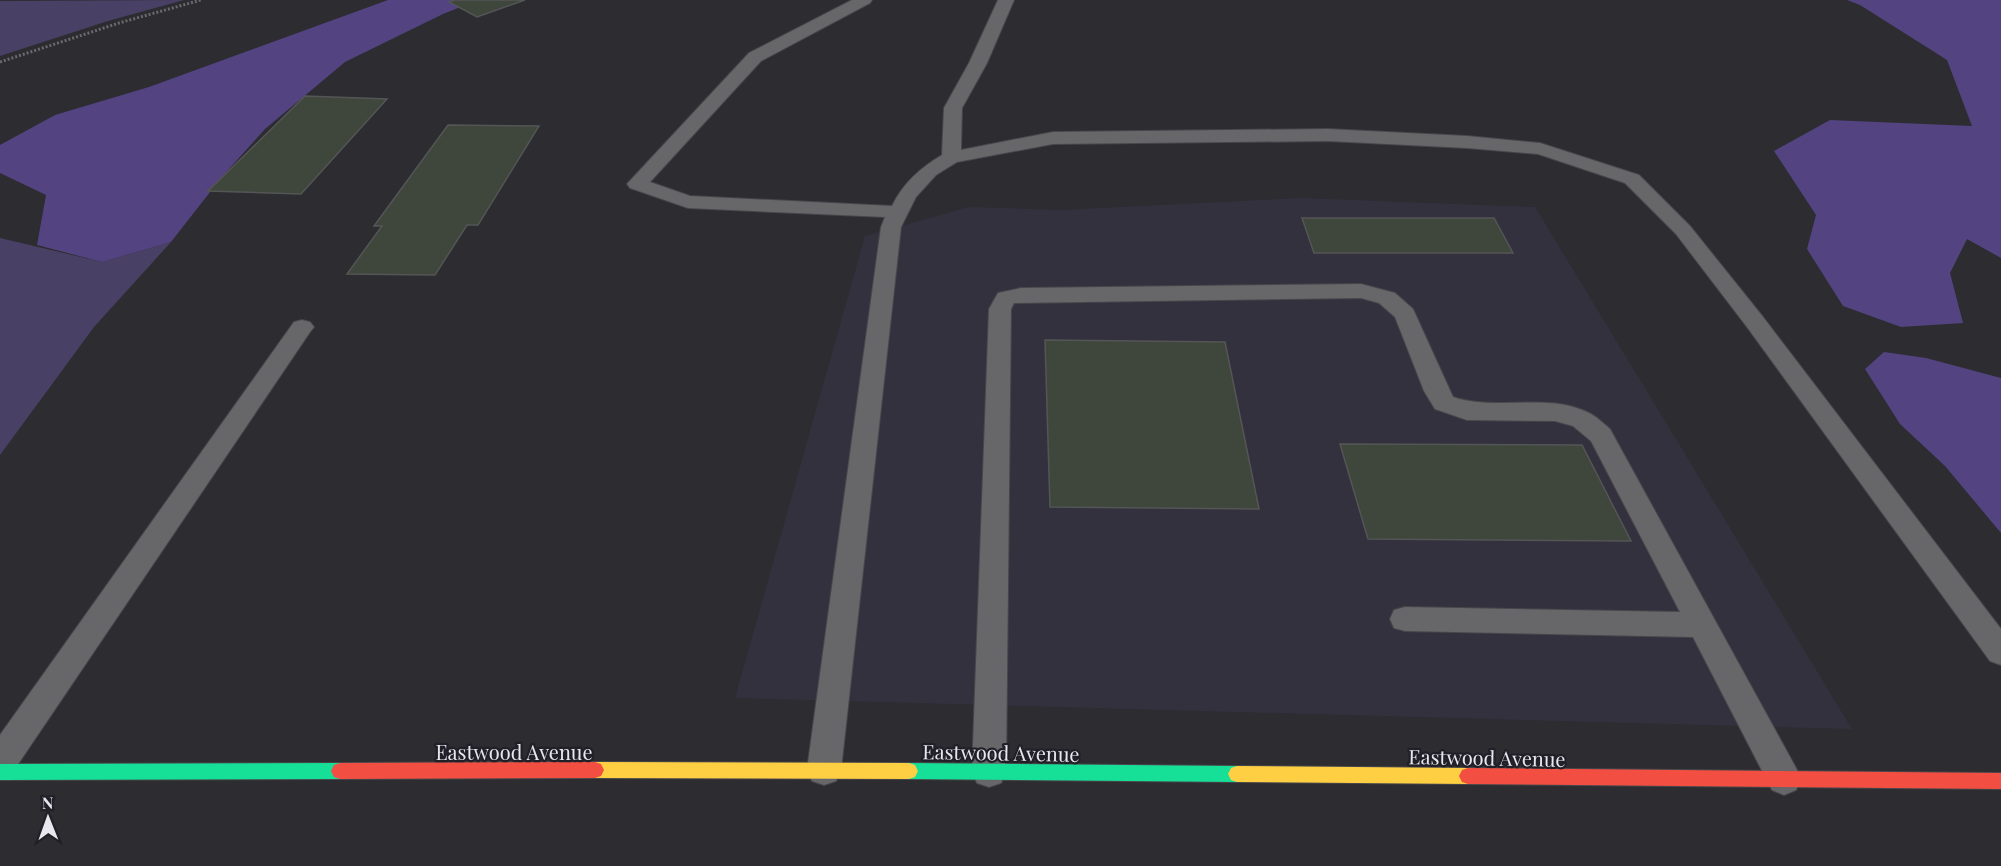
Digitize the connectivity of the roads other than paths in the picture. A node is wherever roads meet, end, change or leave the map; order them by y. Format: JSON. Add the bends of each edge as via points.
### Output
{"nodes":[{"id":1,"x":864,"y":0,"type":"edge"},
{"id":2,"x":1006,"y":0,"type":"edge"},
{"id":3,"x":951,"y":158,"type":"junction"},
{"id":4,"x":898,"y":212,"type":"junction"},
{"id":5,"x":302,"y":327,"type":"dead end"},
{"id":6,"x":1405,"y":619,"type":"dead end"},
{"id":7,"x":1702,"y":625,"type":"junction"},
{"id":8,"x":2001,"y":652,"type":"edge"},
{"id":9,"x":0,"y":762,"type":"edge"},
{"id":10,"x":824,"y":770,"type":"junction"},
{"id":11,"x":0,"y":772,"type":"edge"},
{"id":12,"x":989,"y":772,"type":"junction"},
{"id":13,"x":1784,"y":779,"type":"junction"},
{"id":14,"x":2001,"y":781,"type":"edge"}],
"edges":[{"from":1,"to":4,"type":"lane","via":[[755,57],[638,184],[688,202]]},
{"from":2,"to":3,"type":"lane","via":[[953,108]]},
{"from":3,"to":4,"type":"lane","via":[[929,171],[907,195]]},
{"from":3,"to":8,"type":"lane","via":[[1053,138],[1339,135],[1540,149],[1632,179],[1683,230]]},
{"from":4,"to":10,"type":"lane","via":[[891,227]]},
{"from":5,"to":9,"type":"lane"},
{"from":6,"to":7,"type":"lane"},
{"from":7,"to":12,"type":"lane","via":[[1601,435],[1582,420],[1556,412],[1467,411],[1444,404],[1405,314],[1388,298],[1361,291],[1006,298],[1000,309]]},
{"from":7,"to":13,"type":"lane"},
{"from":10,"to":11,"type":"street","name":"Eastwood Avenue"},
{"from":10,"to":12,"type":"street","name":"Eastwood Avenue"},
{"from":12,"to":13,"type":"street","name":"Eastwood Avenue"},
{"from":13,"to":14,"type":"street","name":"Eastwood Avenue"}]}
